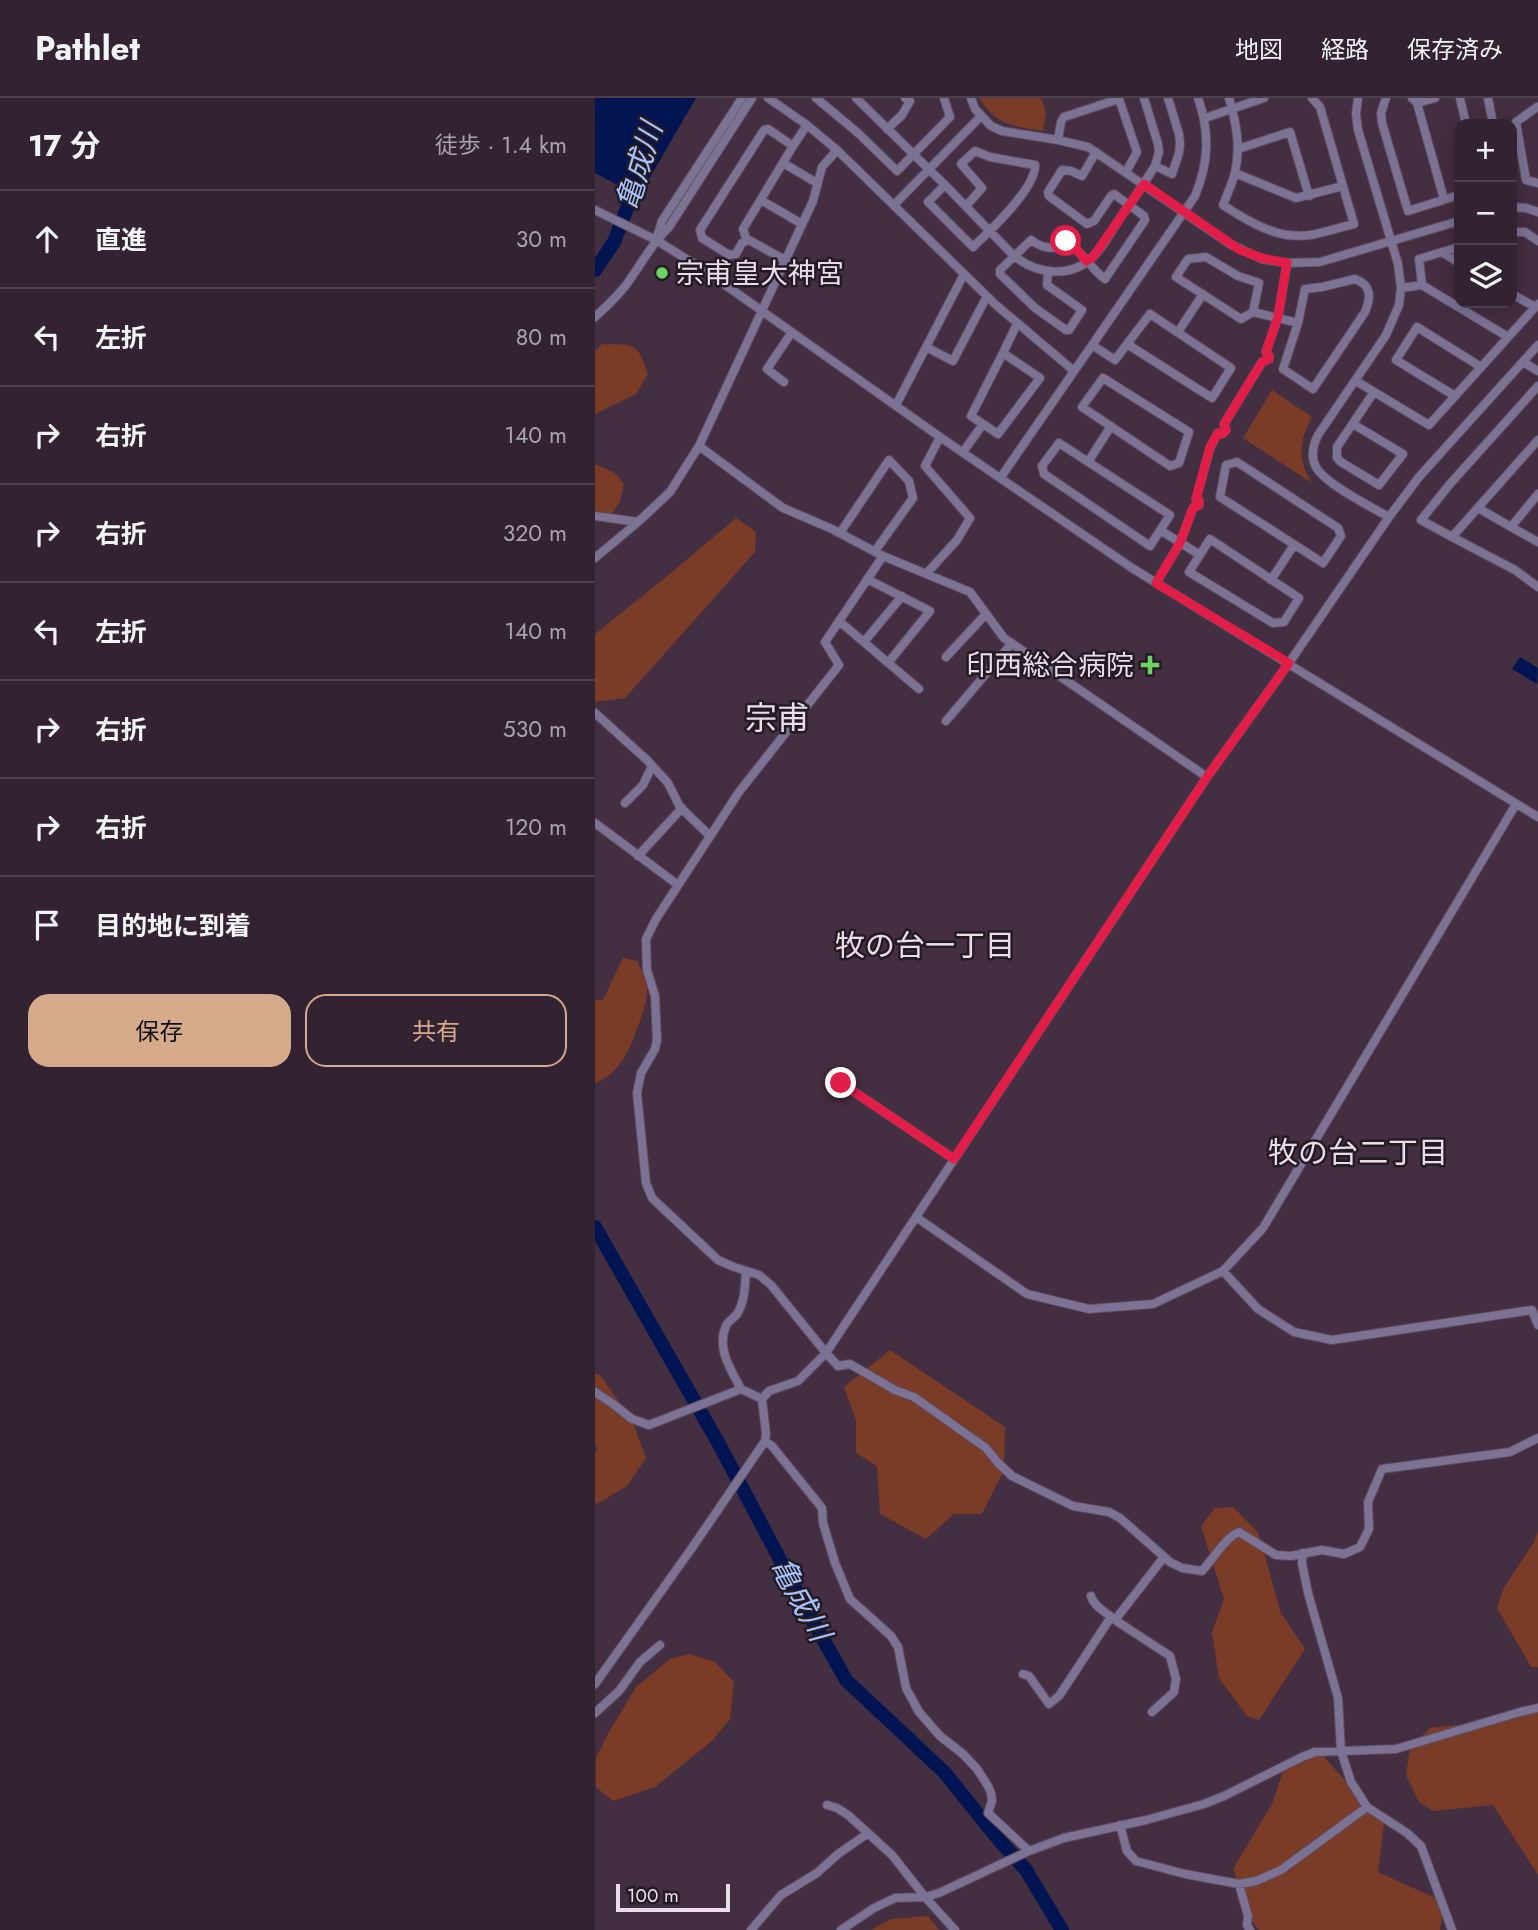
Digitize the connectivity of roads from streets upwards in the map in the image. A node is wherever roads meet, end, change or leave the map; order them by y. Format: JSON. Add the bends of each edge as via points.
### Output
{"nodes":[{"id":1,"x":742,"y":98,"type":"edge"},
{"id":2,"x":752,"y":98,"type":"edge"},
{"id":3,"x":768,"y":98,"type":"edge"},
{"id":4,"x":816,"y":98,"type":"edge"},
{"id":5,"x":856,"y":98,"type":"edge"},
{"id":6,"x":905,"y":98,"type":"edge"},
{"id":7,"x":944,"y":98,"type":"edge"},
{"id":8,"x":971,"y":98,"type":"edge"},
{"id":9,"x":1144,"y":98,"type":"edge"},
{"id":10,"x":1168,"y":98,"type":"edge"},
{"id":11,"x":1198,"y":98,"type":"edge"},
{"id":12,"x":1229,"y":98,"type":"edge"},
{"id":13,"x":1264,"y":98,"type":"edge"},
{"id":14,"x":1312,"y":98,"type":"edge"},
{"id":15,"x":1358,"y":98,"type":"edge"},
{"id":16,"x":1386,"y":98,"type":"edge"},
{"id":17,"x":1435,"y":98,"type":"edge"},
{"id":18,"x":1460,"y":98,"type":"edge"},
{"id":19,"x":1488,"y":98,"type":"edge"},
{"id":20,"x":1531,"y":98,"type":"edge"},
{"id":21,"x":1414,"y":100,"type":"edge"},
{"id":22,"x":828,"y":102,"type":"edge"},
{"id":23,"x":1537,"y":108,"type":"edge"},
{"id":24,"x":1232,"y":109,"type":"junction"},
{"id":25,"x":981,"y":116,"type":"junction"},
{"id":26,"x":1205,"y":118,"type":"junction"},
{"id":27,"x":1465,"y":119,"type":"edge"},
{"id":28,"x":1492,"y":119,"type":"edge"},
{"id":29,"x":807,"y":125,"type":"junction"},
{"id":30,"x":887,"y":129,"type":"junction"},
{"id":31,"x":1058,"y":140,"type":"junction"},
{"id":32,"x":793,"y":146,"type":"junction"},
{"id":33,"x":1238,"y":149,"type":"junction"},
{"id":34,"x":837,"y":150,"type":"junction"},
{"id":35,"x":1096,"y":152,"type":"junction"},
{"id":36,"x":913,"y":154,"type":"junction"},
{"id":37,"x":783,"y":163,"type":"junction"},
{"id":38,"x":1155,"y":166,"type":"junction"},
{"id":39,"x":928,"y":169,"type":"junction"},
{"id":40,"x":1126,"y":172,"type":"junction"},
{"id":41,"x":1235,"y":173,"type":"junction"},
{"id":42,"x":817,"y":183,"type":"junction"},
{"id":43,"x":1538,"y":183,"type":"edge"},
{"id":44,"x":1144,"y":184,"type":"junction"},
{"id":45,"x":945,"y":185,"type":"junction"},
{"id":46,"x":1343,"y":186,"type":"junction"},
{"id":47,"x":1309,"y":196,"type":"junction"},
{"id":48,"x":1454,"y":196,"type":"edge"},
{"id":49,"x":1444,"y":199,"type":"junction"},
{"id":50,"x":761,"y":200,"type":"junction"},
{"id":51,"x":894,"y":205,"type":"junction"},
{"id":52,"x":966,"y":205,"type":"junction"},
{"id":53,"x":1129,"y":205,"type":"junction"},
{"id":54,"x":1517,"y":208,"type":"edge"},
{"id":55,"x":595,"y":209,"type":"edge"},
{"id":56,"x":1184,"y":212,"type":"junction"},
{"id":57,"x":1538,"y":212,"type":"edge"},
{"id":58,"x":1454,"y":222,"type":"edge"},
{"id":59,"x":802,"y":224,"type":"junction"},
{"id":60,"x":990,"y":231,"type":"junction"},
{"id":61,"x":1517,"y":232,"type":"edge"},
{"id":62,"x":656,"y":240,"type":"junction"},
{"id":63,"x":747,"y":241,"type":"junction"},
{"id":64,"x":1392,"y":241,"type":"junction"},
{"id":65,"x":1538,"y":241,"type":"edge"},
{"id":66,"x":1454,"y":248,"type":"edge"},
{"id":67,"x":1442,"y":252,"type":"junction"},
{"id":68,"x":1014,"y":256,"type":"junction"},
{"id":69,"x":1454,"y":259,"type":"edge"},
{"id":70,"x":785,"y":260,"type":"junction"},
{"id":71,"x":1086,"y":261,"type":"junction"},
{"id":72,"x":1287,"y":263,"type":"junction"},
{"id":73,"x":1048,"y":272,"type":"junction"},
{"id":74,"x":964,"y":274,"type":"junction"},
{"id":75,"x":1422,"y":285,"type":"junction"},
{"id":76,"x":1401,"y":288,"type":"junction"},
{"id":77,"x":1203,"y":294,"type":"junction"},
{"id":78,"x":987,"y":296,"type":"junction"},
{"id":79,"x":1517,"y":296,"type":"edge"},
{"id":80,"x":1536,"y":305,"type":"edge"},
{"id":81,"x":763,"y":310,"type":"junction"},
{"id":82,"x":1253,"y":312,"type":"junction"},
{"id":83,"x":595,"y":317,"type":"edge"},
{"id":84,"x":1278,"y":317,"type":"junction"},
{"id":85,"x":1298,"y":323,"type":"junction"},
{"id":86,"x":1017,"y":324,"type":"junction"},
{"id":87,"x":792,"y":331,"type":"junction"},
{"id":88,"x":1178,"y":332,"type":"junction"},
{"id":89,"x":1507,"y":337,"type":"junction"},
{"id":90,"x":1128,"y":344,"type":"junction"},
{"id":91,"x":1092,"y":345,"type":"junction"},
{"id":92,"x":1538,"y":345,"type":"edge"},
{"id":93,"x":926,"y":348,"type":"junction"},
{"id":94,"x":1003,"y":353,"type":"junction"},
{"id":95,"x":1523,"y":362,"type":"junction"},
{"id":96,"x":1481,"y":367,"type":"junction"},
{"id":97,"x":1074,"y":371,"type":"junction"},
{"id":98,"x":1538,"y":371,"type":"edge"},
{"id":99,"x":1356,"y":381,"type":"junction"},
{"id":100,"x":784,"y":382,"type":"dead end"},
{"id":101,"x":1538,"y":386,"type":"edge"},
{"id":102,"x":1374,"y":392,"type":"junction"},
{"id":103,"x":1455,"y":396,"type":"junction"},
{"id":104,"x":1529,"y":396,"type":"junction"},
{"id":105,"x":1538,"y":402,"type":"edge"},
{"id":106,"x":896,"y":405,"type":"junction"},
{"id":107,"x":982,"y":424,"type":"junction"},
{"id":108,"x":1353,"y":424,"type":"junction"},
{"id":109,"x":1111,"y":426,"type":"junction"},
{"id":110,"x":940,"y":437,"type":"junction"},
{"id":111,"x":1537,"y":444,"type":"edge"},
{"id":112,"x":699,"y":446,"type":"junction"},
{"id":113,"x":963,"y":452,"type":"junction"},
{"id":114,"x":1088,"y":462,"type":"junction"},
{"id":115,"x":1001,"y":477,"type":"junction"},
{"id":116,"x":1538,"y":493,"type":"edge"},
{"id":117,"x":1478,"y":508,"type":"junction"},
{"id":118,"x":595,"y":516,"type":"edge"},
{"id":119,"x":1389,"y":517,"type":"junction"},
{"id":120,"x":638,"y":522,"type":"junction"},
{"id":121,"x":1510,"y":527,"type":"junction"},
{"id":122,"x":1160,"y":530,"type":"junction"},
{"id":123,"x":839,"y":533,"type":"junction"},
{"id":124,"x":1452,"y":537,"type":"junction"},
{"id":125,"x":1538,"y":542,"type":"edge"},
{"id":126,"x":1180,"y":543,"type":"junction"},
{"id":127,"x":1294,"y":545,"type":"junction"},
{"id":128,"x":879,"y":553,"type":"junction"},
{"id":129,"x":1200,"y":555,"type":"junction"},
{"id":130,"x":595,"y":558,"type":"edge"},
{"id":131,"x":927,"y":573,"type":"junction"},
{"id":132,"x":867,"y":579,"type":"junction"},
{"id":133,"x":1271,"y":580,"type":"junction"},
{"id":134,"x":1156,"y":583,"type":"junction"},
{"id":135,"x":1538,"y":587,"type":"edge"},
{"id":136,"x":902,"y":596,"type":"junction"},
{"id":137,"x":986,"y":614,"type":"junction"},
{"id":138,"x":839,"y":621,"type":"junction"},
{"id":139,"x":865,"y":642,"type":"junction"},
{"id":140,"x":1012,"y":643,"type":"junction"},
{"id":141,"x":946,"y":657,"type":"dead end"},
{"id":142,"x":888,"y":663,"type":"junction"},
{"id":143,"x":1289,"y":663,"type":"junction"},
{"id":144,"x":919,"y":689,"type":"dead end"},
{"id":145,"x":595,"y":713,"type":"edge"},
{"id":146,"x":946,"y":721,"type":"dead end"},
{"id":147,"x":652,"y":766,"type":"junction"},
{"id":148,"x":1207,"y":777,"type":"junction"},
{"id":149,"x":625,"y":803,"type":"dead end"},
{"id":150,"x":1516,"y":804,"type":"junction"},
{"id":151,"x":682,"y":808,"type":"junction"},
{"id":152,"x":1538,"y":817,"type":"edge"},
{"id":153,"x":595,"y":823,"type":"edge"},
{"id":154,"x":709,"y":835,"type":"junction"},
{"id":155,"x":638,"y":856,"type":"junction"},
{"id":156,"x":678,"y":885,"type":"junction"},
{"id":157,"x":841,"y":1083,"type":"dead end"},
{"id":158,"x":954,"y":1159,"type":"junction"},
{"id":159,"x":916,"y":1217,"type":"junction"},
{"id":160,"x":746,"y":1271,"type":"junction"},
{"id":161,"x":1223,"y":1271,"type":"junction"},
{"id":162,"x":1538,"y":1325,"type":"edge"},
{"id":163,"x":826,"y":1353,"type":"junction"},
{"id":164,"x":741,"y":1389,"type":"junction"},
{"id":165,"x":595,"y":1392,"type":"edge"},
{"id":166,"x":762,"y":1399,"type":"junction"},
{"id":167,"x":1538,"y":1438,"type":"edge"},
{"id":168,"x":765,"y":1441,"type":"junction"},
{"id":169,"x":1303,"y":1553,"type":"junction"},
{"id":170,"x":1164,"y":1557,"type":"junction"},
{"id":171,"x":1091,"y":1596,"type":"dead end"},
{"id":172,"x":1113,"y":1618,"type":"junction"},
{"id":173,"x":660,"y":1645,"type":"dead end"},
{"id":174,"x":1023,"y":1674,"type":"dead end"},
{"id":175,"x":595,"y":1684,"type":"edge"},
{"id":176,"x":1538,"y":1708,"type":"edge"},
{"id":177,"x":1152,"y":1712,"type":"dead end"},
{"id":178,"x":595,"y":1713,"type":"edge"},
{"id":179,"x":1341,"y":1752,"type":"junction"},
{"id":180,"x":827,"y":1805,"type":"dead end"},
{"id":181,"x":1367,"y":1807,"type":"junction"},
{"id":182,"x":1120,"y":1825,"type":"junction"},
{"id":183,"x":867,"y":1834,"type":"junction"},
{"id":184,"x":1028,"y":1852,"type":"junction"},
{"id":185,"x":1239,"y":1885,"type":"junction"},
{"id":186,"x":925,"y":1897,"type":"junction"},
{"id":187,"x":751,"y":1930,"type":"edge"},
{"id":188,"x":841,"y":1930,"type":"edge"},
{"id":189,"x":955,"y":1930,"type":"edge"},
{"id":190,"x":1249,"y":1930,"type":"edge"},
{"id":191,"x":1452,"y":1930,"type":"edge"}],
"edges":[{"from":1,"to":62,"type":"street","via":[[662,222]]},
{"from":2,"to":62,"type":"street"},
{"from":3,"to":29,"type":"street"},
{"from":4,"to":22,"type":"street"},
{"from":5,"to":30,"type":"street"},
{"from":6,"to":30,"type":"street","via":[[910,101],[902,115]]},
{"from":7,"to":36,"type":"street","via":[[950,117]]},
{"from":8,"to":25,"type":"street"},
{"from":9,"to":38,"type":"street","via":[[1158,144]]},
{"from":10,"to":38,"type":"street","via":[[1179,134],[1179,153],[1172,174]]},
{"from":11,"to":26,"type":"street"},
{"from":12,"to":24,"type":"street"},
{"from":13,"to":24,"type":"street"},
{"from":14,"to":46,"type":"street","via":[[1319,107]]},
{"from":15,"to":64,"type":"street","via":[[1356,122]]},
{"from":16,"to":49,"type":"street","via":[[1382,123],[1408,211]]},
{"from":17,"to":21,"type":"street"},
{"from":18,"to":27,"type":"street"},
{"from":19,"to":28,"type":"street"},
{"from":20,"to":23,"type":"street"},
{"from":21,"to":49,"type":"street"},
{"from":22,"to":36,"type":"street","via":[[897,171]]},
{"from":23,"to":43,"type":"street","via":[[1516,122],[1526,180]]},
{"from":24,"to":26,"type":"street"},
{"from":24,"to":33,"type":"street"},
{"from":25,"to":31,"type":"street","via":[[1002,131]]},
{"from":25,"to":39,"type":"street"},
{"from":26,"to":56,"type":"street","via":[[1205,167]]},
{"from":29,"to":32,"type":"street"},
{"from":29,"to":34,"type":"street"},
{"from":30,"to":36,"type":"street"},
{"from":31,"to":35,"type":"street"},
{"from":31,"to":40,"type":"street","via":[[1064,117],[1119,99],[1137,152]]},
{"from":32,"to":37,"type":"street"},
{"from":32,"to":63,"type":"street","via":[[764,130],[700,230],[702,238],[729,255],[736,254]]},
{"from":33,"to":41,"type":"street"},
{"from":33,"to":47,"type":"street","via":[[1290,132]]},
{"from":34,"to":42,"type":"street","via":[[822,167]]},
{"from":34,"to":51,"type":"street"},
{"from":35,"to":40,"type":"street"},
{"from":35,"to":53,"type":"street","via":[[1082,176],[1062,170],[1048,191],[1049,197],[1087,223],[1094,221],[1115,194]]},
{"from":36,"to":39,"type":"street"},
{"from":37,"to":42,"type":"street"},
{"from":37,"to":50,"type":"street"},
{"from":38,"to":44,"type":"street"},
{"from":39,"to":45,"type":"street"},
{"from":39,"to":51,"type":"street"},
{"from":40,"to":44,"type":"street"},
{"from":41,"to":46,"type":"street","via":[[1223,205],[1280,235],[1314,235],[1355,224]]},
{"from":41,"to":47,"type":"street","via":[[1289,197]]},
{"from":42,"to":59,"type":"street"},
{"from":44,"to":53,"type":"street"},
{"from":44,"to":56,"type":"street"},
{"from":45,"to":52,"type":"street"},
{"from":45,"to":60,"type":"street","via":[[928,202],[973,247]]},
{"from":46,"to":47,"type":"street"},
{"from":48,"to":49,"type":"street"},
{"from":50,"to":59,"type":"street"},
{"from":50,"to":63,"type":"street","via":[[744,229]]},
{"from":51,"to":74,"type":"street"},
{"from":52,"to":60,"type":"street"},
{"from":52,"to":60,"type":"street","via":[[982,188],[961,164],[975,151],[1035,165],[1033,178]]},
{"from":53,"to":71,"type":"street"},
{"from":53,"to":71,"type":"street","via":[[1145,220],[1105,279]]},
{"from":54,"to":57,"type":"street"},
{"from":55,"to":62,"type":"street"},
{"from":56,"to":72,"type":"street","via":[[1240,250]]},
{"from":56,"to":91,"type":"street"},
{"from":58,"to":64,"type":"street"},
{"from":59,"to":70,"type":"street"},
{"from":60,"to":68,"type":"street"},
{"from":61,"to":65,"type":"street"},
{"from":62,"to":81,"type":"street"},
{"from":62,"to":83,"type":"street","via":[[626,286]]},
{"from":63,"to":70,"type":"street"},
{"from":64,"to":72,"type":"street","via":[[1320,262]]},
{"from":64,"to":76,"type":"street"},
{"from":66,"to":67,"type":"street"},
{"from":67,"to":69,"type":"street"},
{"from":67,"to":75,"type":"street","via":[[1419,259]]},
{"from":68,"to":71,"type":"street","via":[[1031,240],[1049,248],[1061,247],[1066,241]]},
{"from":68,"to":73,"type":"street"},
{"from":68,"to":73,"type":"street","via":[[1000,274],[1035,308],[1069,330],[1082,310],[1047,285]]},
{"from":70,"to":81,"type":"street"},
{"from":71,"to":73,"type":"street","via":[[1076,268]]},
{"from":72,"to":84,"type":"street"},
{"from":74,"to":78,"type":"street"},
{"from":74,"to":93,"type":"street"},
{"from":75,"to":76,"type":"street"},
{"from":75,"to":89,"type":"street"},
{"from":76,"to":99,"type":"street","via":[[1390,327]]},
{"from":77,"to":82,"type":"street","via":[[1241,319]]},
{"from":77,"to":82,"type":"street","via":[[1176,276],[1188,259],[1206,257],[1259,283]]},
{"from":77,"to":88,"type":"street"},
{"from":78,"to":86,"type":"street"},
{"from":78,"to":93,"type":"street","via":[[953,361]]},
{"from":79,"to":80,"type":"street"},
{"from":80,"to":89,"type":"street"},
{"from":81,"to":87,"type":"street"},
{"from":81,"to":112,"type":"street"},
{"from":82,"to":84,"type":"street"},
{"from":84,"to":85,"type":"street"},
{"from":84,"to":126,"type":"street","via":[[1266,352],[1259,355],[1262,362],[1224,424],[1216,425],[1218,433],[1196,499],[1190,502],[1193,508]]},
{"from":85,"to":85,"type":"street","via":[[1305,289],[1355,279],[1367,285],[1365,313],[1313,389],[1283,369]]},
{"from":86,"to":94,"type":"street"},
{"from":86,"to":97,"type":"street"},
{"from":87,"to":100,"type":"street","via":[[767,369]]},
{"from":87,"to":106,"type":"street"},
{"from":88,"to":90,"type":"street","via":[[1150,314]]},
{"from":88,"to":90,"type":"street","via":[[1231,368],[1212,398]]},
{"from":89,"to":96,"type":"street"},
{"from":90,"to":91,"type":"street","via":[[1115,360]]},
{"from":91,"to":97,"type":"street"},
{"from":92,"to":95,"type":"street"},
{"from":93,"to":106,"type":"street"},
{"from":94,"to":107,"type":"street","via":[[971,416]]},
{"from":94,"to":107,"type":"street","via":[[1040,378],[998,434]]},
{"from":95,"to":98,"type":"street"},
{"from":95,"to":119,"type":"street"},
{"from":96,"to":103,"type":"street"},
{"from":96,"to":103,"type":"street","via":[[1417,327],[1396,360]]},
{"from":97,"to":115,"type":"street"},
{"from":99,"to":102,"type":"street"},
{"from":99,"to":119,"type":"street","via":[[1318,435],[1313,459],[1328,480]]},
{"from":101,"to":104,"type":"street"},
{"from":102,"to":103,"type":"street","via":[[1429,425]]},
{"from":102,"to":108,"type":"street"},
{"from":104,"to":105,"type":"street"},
{"from":104,"to":124,"type":"street","via":[[1421,520]]},
{"from":106,"to":110,"type":"street"},
{"from":107,"to":113,"type":"street"},
{"from":108,"to":108,"type":"street","via":[[1337,447],[1337,458],[1379,485],[1403,454]]},
{"from":109,"to":109,"type":"street","via":[[1082,407],[1103,378],[1189,432],[1179,463],[1170,466]]},
{"from":109,"to":114,"type":"street"},
{"from":110,"to":113,"type":"street"},
{"from":110,"to":131,"type":"street","via":[[925,466],[970,518]]},
{"from":111,"to":117,"type":"street"},
{"from":112,"to":120,"type":"street","via":[[670,492]]},
{"from":112,"to":123,"type":"street","via":[[783,508]]},
{"from":113,"to":115,"type":"street"},
{"from":114,"to":122,"type":"street","via":[[1170,515]]},
{"from":114,"to":122,"type":"street","via":[[1059,443],[1042,466],[1044,474],[1150,546]]},
{"from":115,"to":134,"type":"street"},
{"from":116,"to":121,"type":"street"},
{"from":117,"to":121,"type":"street"},
{"from":117,"to":124,"type":"street"},
{"from":118,"to":120,"type":"street"},
{"from":119,"to":143,"type":"street"},
{"from":120,"to":130,"type":"street"},
{"from":121,"to":125,"type":"street"},
{"from":122,"to":126,"type":"street"},
{"from":123,"to":128,"type":"street"},
{"from":123,"to":128,"type":"street","via":[[890,460],[909,481],[913,498]]},
{"from":124,"to":135,"type":"street"},
{"from":126,"to":129,"type":"street"},
{"from":126,"to":134,"type":"street"},
{"from":127,"to":127,"type":"street","via":[[1220,497],[1226,464],[1237,462],[1338,528],[1341,536],[1323,563]]},
{"from":127,"to":133,"type":"street"},
{"from":128,"to":131,"type":"street"},
{"from":128,"to":132,"type":"street"},
{"from":129,"to":133,"type":"street","via":[[1210,539]]},
{"from":129,"to":133,"type":"street","via":[[1189,572],[1273,624],[1283,622],[1299,598]]},
{"from":131,"to":137,"type":"street","via":[[970,592]]},
{"from":132,"to":136,"type":"street"},
{"from":132,"to":138,"type":"street"},
{"from":134,"to":143,"type":"street"},
{"from":136,"to":139,"type":"street"},
{"from":136,"to":142,"type":"street","via":[[930,611]]},
{"from":137,"to":140,"type":"street"},
{"from":137,"to":141,"type":"street"},
{"from":138,"to":139,"type":"street"},
{"from":138,"to":154,"type":"street","via":[[825,642],[839,664]]},
{"from":139,"to":142,"type":"street"},
{"from":140,"to":146,"type":"street"},
{"from":140,"to":148,"type":"street"},
{"from":142,"to":144,"type":"street"},
{"from":143,"to":148,"type":"street"},
{"from":143,"to":150,"type":"street"},
{"from":145,"to":147,"type":"street"},
{"from":147,"to":149,"type":"street","via":[[643,785]]},
{"from":147,"to":151,"type":"street"},
{"from":148,"to":158,"type":"street"},
{"from":150,"to":152,"type":"street"},
{"from":150,"to":161,"type":"street","via":[[1263,1228]]},
{"from":151,"to":154,"type":"street"},
{"from":151,"to":155,"type":"street"},
{"from":153,"to":155,"type":"street"},
{"from":154,"to":156,"type":"street"},
{"from":155,"to":156,"type":"street"},
{"from":156,"to":160,"type":"street","via":[[646,939],[657,1040],[637,1093],[646,1183],[652,1198],[718,1260]]},
{"from":157,"to":158,"type":"street"},
{"from":158,"to":159,"type":"street"},
{"from":159,"to":161,"type":"street","via":[[1027,1294],[1089,1309],[1153,1304]]},
{"from":159,"to":163,"type":"street"},
{"from":160,"to":163,"type":"street","via":[[771,1285]]},
{"from":160,"to":164,"type":"street","via":[[745,1291],[738,1313],[726,1325],[723,1345]]},
{"from":161,"to":162,"type":"street","via":[[1258,1309],[1294,1332],[1332,1339],[1532,1310]]},
{"from":163,"to":166,"type":"street","via":[[798,1381],[769,1391]]},
{"from":163,"to":170,"type":"street","via":[[838,1366],[850,1364],[914,1397],[986,1448],[1012,1476],[1073,1506],[1099,1509],[1120,1518]]},
{"from":164,"to":165,"type":"street","via":[[649,1425],[632,1419]]},
{"from":164,"to":166,"type":"street"},
{"from":166,"to":168,"type":"street"},
{"from":167,"to":169,"type":"street","via":[[1510,1452],[1382,1469],[1368,1502],[1369,1529],[1360,1547],[1344,1554]]},
{"from":168,"to":175,"type":"street"},
{"from":168,"to":184,"type":"street","via":[[823,1508],[835,1563],[851,1599],[898,1647],[906,1688],[919,1712],[977,1769],[991,1793],[988,1813]]},
{"from":169,"to":170,"type":"street","via":[[1276,1555],[1239,1532],[1202,1571],[1182,1568]]},
{"from":169,"to":179,"type":"street","via":[[1308,1593],[1338,1698]]},
{"from":170,"to":172,"type":"street"},
{"from":171,"to":172,"type":"street"},
{"from":172,"to":174,"type":"street","via":[[1049,1704]]},
{"from":172,"to":177,"type":"street","via":[[1170,1656],[1174,1692]]},
{"from":173,"to":178,"type":"street"},
{"from":176,"to":179,"type":"street","via":[[1396,1749]]},
{"from":179,"to":181,"type":"street","via":[[1351,1782]]},
{"from":179,"to":182,"type":"street","via":[[1315,1752],[1205,1804]]},
{"from":180,"to":183,"type":"street","via":[[848,1815]]},
{"from":181,"to":185,"type":"street","via":[[1281,1870]]},
{"from":181,"to":191,"type":"street","via":[[1421,1846]]},
{"from":182,"to":184,"type":"street"},
{"from":182,"to":185,"type":"street","via":[[1127,1851],[1136,1861]]},
{"from":183,"to":186,"type":"street","via":[[892,1855]]},
{"from":183,"to":187,"type":"street","via":[[781,1895]]},
{"from":184,"to":186,"type":"street"},
{"from":185,"to":190,"type":"street"},
{"from":186,"to":188,"type":"street","via":[[895,1898]]},
{"from":186,"to":189,"type":"street"}]}
